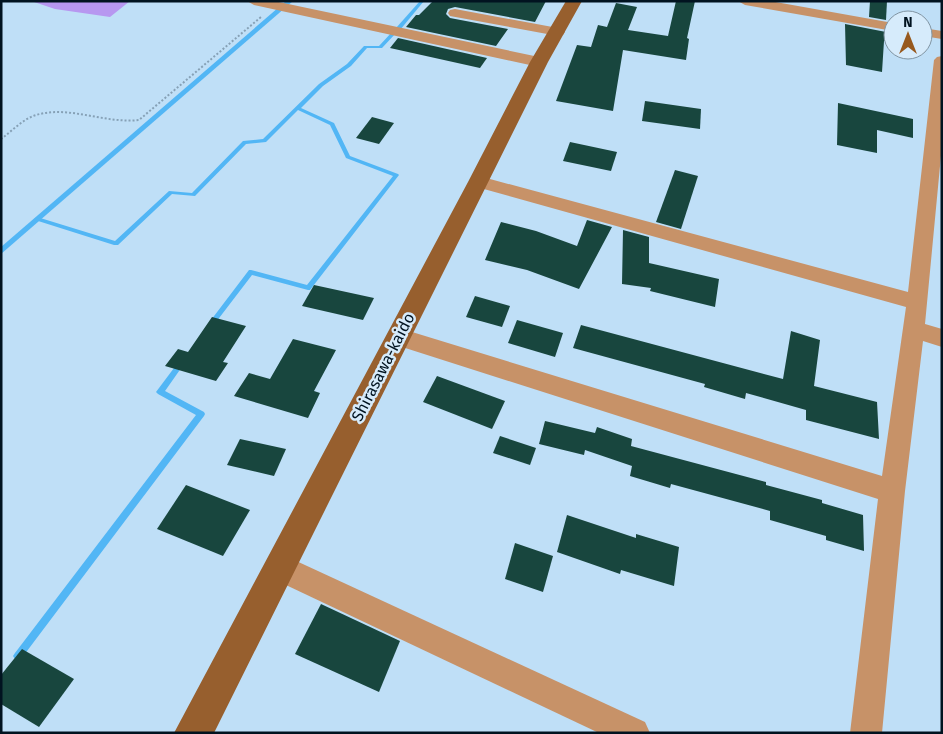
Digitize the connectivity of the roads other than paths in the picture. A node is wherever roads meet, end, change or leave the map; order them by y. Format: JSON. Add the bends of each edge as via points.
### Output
{"nodes":[{"id":1,"x":254,"y":1,"type":"edge"},
{"id":2,"x":574,"y":1,"type":"edge"},
{"id":3,"x":745,"y":1,"type":"edge"},
{"id":4,"x":455,"y":13,"type":"dead end"},
{"id":5,"x":883,"y":25,"type":"edge"},
{"id":6,"x":558,"y":32,"type":"junction"},
{"id":7,"x":942,"y":60,"type":"edge"},
{"id":8,"x":539,"y":62,"type":"junction"},
{"id":9,"x":479,"y":182,"type":"junction"},
{"id":10,"x":916,"y":302,"type":"junction"},
{"id":11,"x":914,"y":330,"type":"junction"},
{"id":12,"x":399,"y":337,"type":"junction"},
{"id":13,"x":942,"y":338,"type":"edge"},
{"id":14,"x":892,"y":491,"type":"junction"},
{"id":15,"x":279,"y":567,"type":"junction"},
{"id":16,"x":193,"y":733,"type":"edge"},
{"id":17,"x":634,"y":733,"type":"edge"},
{"id":18,"x":866,"y":733,"type":"edge"}],
"edges":[{"from":1,"to":8,"type":"street"},
{"from":2,"to":6,"type":"main road","name":"Shirasawa-kaido"},
{"from":3,"to":5,"type":"street"},
{"from":4,"to":6,"type":"street"},
{"from":6,"to":8,"type":"main road","name":"Shirasawa-kaido"},
{"from":7,"to":10,"type":"street"},
{"from":8,"to":9,"type":"main road","name":"Shirasawa-kaido"},
{"from":9,"to":10,"type":"street"},
{"from":9,"to":12,"type":"main road","name":"Shirasawa-kaido"},
{"from":10,"to":11,"type":"street"},
{"from":11,"to":13,"type":"street"},
{"from":11,"to":14,"type":"street"},
{"from":12,"to":14,"type":"street"},
{"from":12,"to":15,"type":"main road","name":"Shirasawa-kaido"},
{"from":14,"to":18,"type":"street"},
{"from":15,"to":16,"type":"main road","name":"Shirasawa-kaido"},
{"from":15,"to":17,"type":"street"}]}
